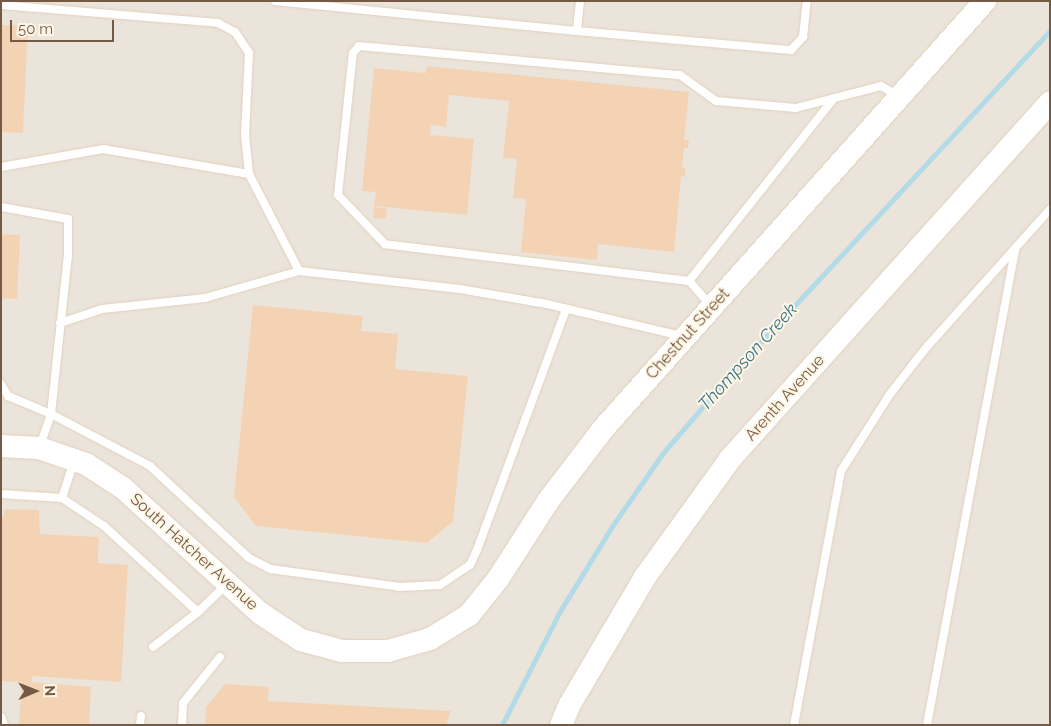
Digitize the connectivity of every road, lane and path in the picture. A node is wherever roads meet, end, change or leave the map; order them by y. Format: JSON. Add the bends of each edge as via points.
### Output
{"nodes":[{"id":1,"x":275,"y":1,"type":"edge"},
{"id":2,"x":580,"y":1,"type":"edge"},
{"id":3,"x":806,"y":1,"type":"edge"},
{"id":4,"x":985,"y":1,"type":"edge"},
{"id":5,"x":1,"y":6,"type":"edge"},
{"id":6,"x":577,"y":31,"type":"junction"},
{"id":7,"x":900,"y":97,"type":"junction"},
{"id":8,"x":834,"y":98,"type":"junction"},
{"id":9,"x":1050,"y":102,"type":"edge"},
{"id":10,"x":1,"y":167,"type":"edge"},
{"id":11,"x":249,"y":174,"type":"junction"},
{"id":12,"x":1,"y":207,"type":"edge"},
{"id":13,"x":1050,"y":209,"type":"edge"},
{"id":14,"x":1016,"y":247,"type":"junction"},
{"id":15,"x":299,"y":271,"type":"junction"},
{"id":16,"x":689,"y":281,"type":"junction"},
{"id":17,"x":712,"y":307,"type":"junction"},
{"id":18,"x":566,"y":309,"type":"junction"},
{"id":19,"x":60,"y":323,"type":"junction"},
{"id":20,"x":686,"y":337,"type":"junction"},
{"id":21,"x":1,"y":384,"type":"edge"},
{"id":22,"x":51,"y":414,"type":"junction"},
{"id":23,"x":1,"y":446,"type":"edge"},
{"id":24,"x":40,"y":448,"type":"junction"},
{"id":25,"x":75,"y":460,"type":"junction"},
{"id":26,"x":1,"y":494,"type":"edge"},
{"id":27,"x":62,"y":498,"type":"junction"},
{"id":28,"x":228,"y":584,"type":"junction"},
{"id":29,"x":198,"y":612,"type":"junction"},
{"id":30,"x":153,"y":647,"type":"dead end"},
{"id":31,"x":388,"y":651,"type":"joint"},
{"id":32,"x":220,"y":657,"type":"dead end"},
{"id":33,"x":1,"y":717,"type":"edge"},
{"id":34,"x":4,"y":725,"type":"edge"},
{"id":35,"x":182,"y":725,"type":"edge"},
{"id":36,"x":561,"y":725,"type":"edge"},
{"id":37,"x":794,"y":725,"type":"edge"},
{"id":38,"x":927,"y":725,"type":"edge"}],
"edges":[{"from":1,"to":6,"type":"lane"},
{"from":2,"to":6,"type":"lane"},
{"from":3,"to":6,"type":"lane","via":[[804,37],[790,50]]},
{"from":4,"to":7,"type":"street","name":"Chestnut Street"},
{"from":5,"to":11,"type":"lane","via":[[218,23],[235,32],[249,53],[245,135]]},
{"from":7,"to":8,"type":"lane","via":[[881,86]]},
{"from":7,"to":17,"type":"street","name":"Chestnut Street"},
{"from":8,"to":16,"type":"lane"},
{"from":8,"to":16,"type":"lane","via":[[796,108],[716,101],[680,76],[359,46],[353,53],[338,195],[385,244]]},
{"from":9,"to":36,"type":"street","name":"Arenth Avenue","via":[[730,459],[645,576]]},
{"from":10,"to":11,"type":"lane","via":[[103,148]]},
{"from":11,"to":15,"type":"lane"},
{"from":12,"to":19,"type":"lane","via":[[68,219]]},
{"from":13,"to":14,"type":"lane"},
{"from":14,"to":37,"type":"lane","via":[[890,394],[841,471]]},
{"from":14,"to":38,"type":"lane"},
{"from":15,"to":18,"type":"lane","via":[[460,289]]},
{"from":15,"to":19,"type":"lane","via":[[204,298],[102,309]]},
{"from":16,"to":17,"type":"lane"},
{"from":17,"to":20,"type":"street","name":"Chestnut Street"},
{"from":18,"to":20,"type":"lane"},
{"from":18,"to":22,"type":"lane","via":[[478,550],[470,565],[440,584],[400,587],[271,569],[249,558],[150,466]]},
{"from":19,"to":22,"type":"lane"},
{"from":20,"to":31,"type":"street","name":"Chestnut Street","via":[[603,429],[548,501],[498,579],[469,615],[430,639]]},
{"from":21,"to":22,"type":"lane","via":[[8,396]]},
{"from":22,"to":24,"type":"lane"},
{"from":23,"to":24,"type":"street","name":"South Hatcher Avenue"},
{"from":24,"to":25,"type":"street","name":"South Hatcher Avenue"},
{"from":25,"to":27,"type":"lane"},
{"from":25,"to":28,"type":"street","name":"South Hatcher Avenue","via":[[123,488]]},
{"from":26,"to":27,"type":"lane"},
{"from":27,"to":29,"type":"lane","via":[[104,526]]},
{"from":28,"to":29,"type":"lane"},
{"from":28,"to":31,"type":"street","name":"South Hatcher Avenue","via":[[260,613],[301,640],[342,651]]},
{"from":29,"to":30,"type":"lane"},
{"from":32,"to":35,"type":"lane","via":[[184,703]]},
{"from":33,"to":34,"type":"lane"}]}
